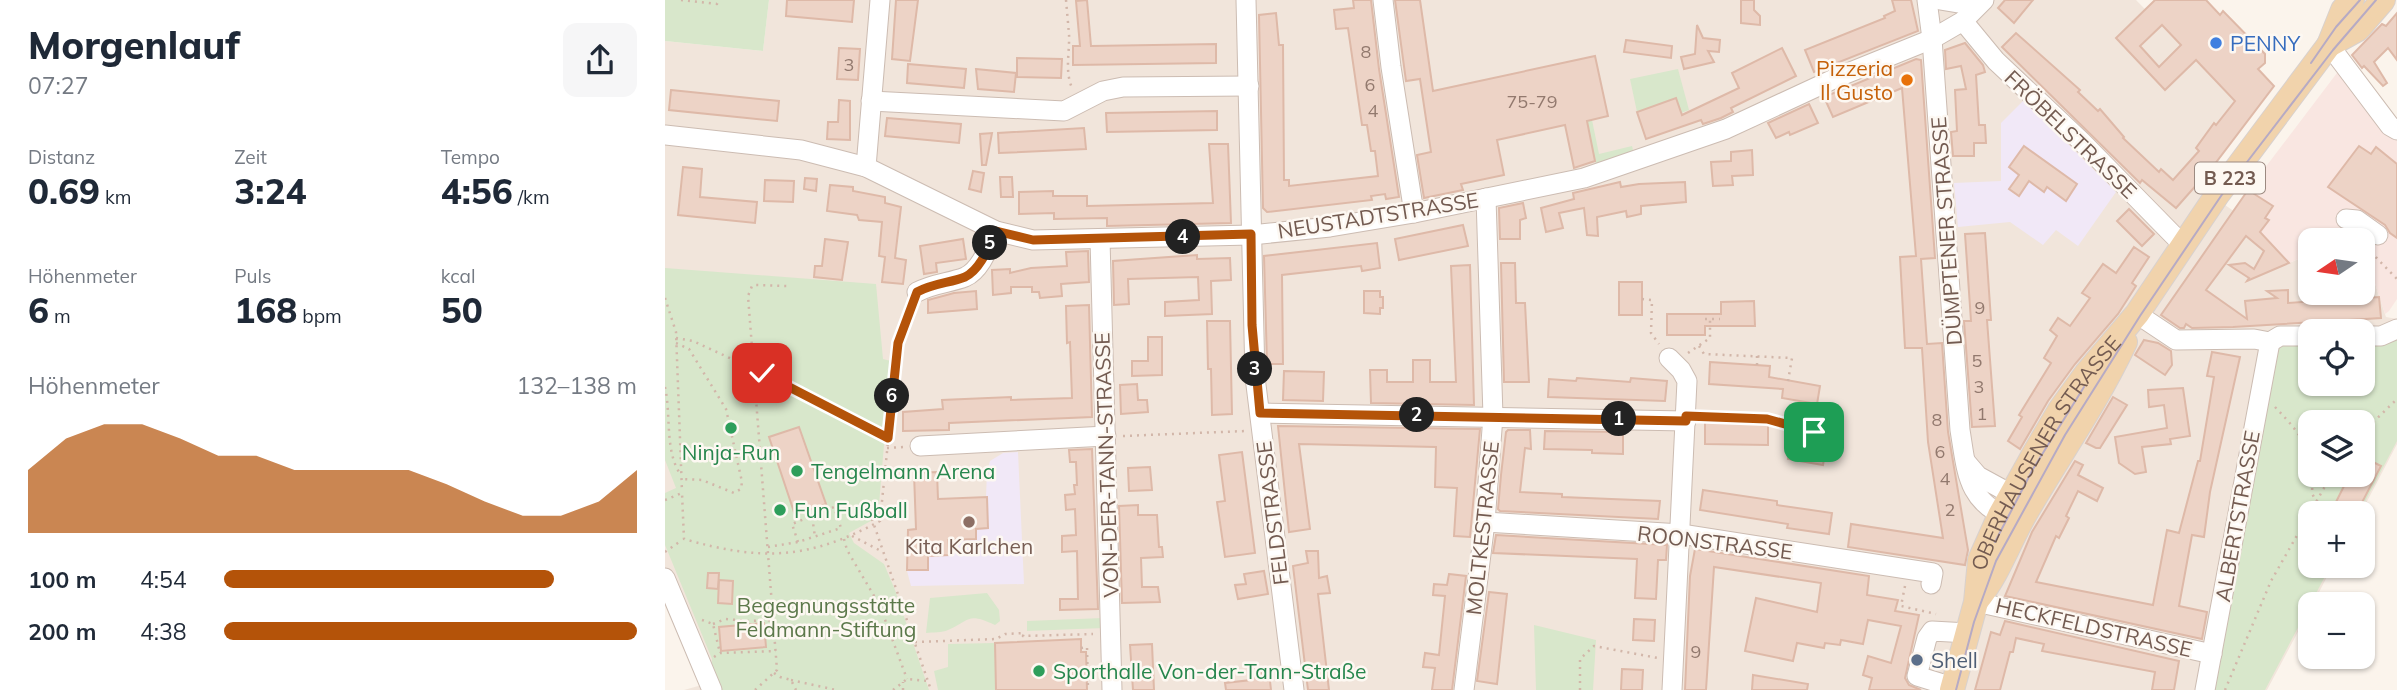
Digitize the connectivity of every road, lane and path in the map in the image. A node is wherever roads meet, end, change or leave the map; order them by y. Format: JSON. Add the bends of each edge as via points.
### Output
{"nodes":[{"id":1,"x":681,"y":0,"type":"edge"},
{"id":2,"x":718,"y":0,"type":"edge"},
{"id":3,"x":880,"y":0,"type":"edge"},
{"id":4,"x":1066,"y":0,"type":"edge"},
{"id":5,"x":1246,"y":0,"type":"edge"},
{"id":6,"x":1383,"y":0,"type":"edge"},
{"id":7,"x":1927,"y":0,"type":"edge"},
{"id":8,"x":1940,"y":0,"type":"edge"},
{"id":9,"x":1971,"y":0,"type":"edge"},
{"id":10,"x":1984,"y":0,"type":"edge"},
{"id":11,"x":2352,"y":0,"type":"edge"},
{"id":12,"x":2383,"y":0,"type":"edge"},
{"id":13,"x":1963,"y":21,"type":"junction"},
{"id":14,"x":1932,"y":39,"type":"junction"},
{"id":15,"x":2329,"y":45,"type":"junction"},
{"id":16,"x":1249,"y":86,"type":"junction"},
{"id":17,"x":871,"y":101,"type":"junction"},
{"id":18,"x":1080,"y":103,"type":"junction"},
{"id":19,"x":2397,"y":130,"type":"edge"},
{"id":20,"x":665,"y":135,"type":"edge"},
{"id":21,"x":866,"y":167,"type":"junction"},
{"id":22,"x":1486,"y":198,"type":"junction"},
{"id":23,"x":1414,"y":213,"type":"junction"},
{"id":24,"x":2346,"y":219,"type":"dead end"},
{"id":25,"x":996,"y":231,"type":"junction"},
{"id":26,"x":1251,"y":234,"type":"junction"},
{"id":27,"x":2378,"y":235,"type":"dead end"},
{"id":28,"x":1100,"y":239,"type":"junction"},
{"id":29,"x":2183,"y":245,"type":"junction"},
{"id":30,"x":788,"y":286,"type":"dead end"},
{"id":31,"x":917,"y":292,"type":"joint"},
{"id":32,"x":665,"y":298,"type":"edge"},
{"id":33,"x":1642,"y":299,"type":"dead end"},
{"id":34,"x":2137,"y":314,"type":"junction"},
{"id":35,"x":1705,"y":318,"type":"dead end"},
{"id":36,"x":1710,"y":318,"type":"junction"},
{"id":37,"x":1720,"y":318,"type":"dead end"},
{"id":38,"x":2397,"y":329,"type":"edge"},
{"id":39,"x":2298,"y":336,"type":"edge"},
{"id":40,"x":2375,"y":336,"type":"edge"},
{"id":41,"x":676,"y":340,"type":"junction"},
{"id":42,"x":2270,"y":342,"type":"junction"},
{"id":43,"x":1699,"y":346,"type":"junction"},
{"id":44,"x":1725,"y":355,"type":"junction"},
{"id":45,"x":1756,"y":356,"type":"junction"},
{"id":46,"x":1671,"y":361,"type":"junction"},
{"id":47,"x":1725,"y":363,"type":"dead end"},
{"id":48,"x":1757,"y":365,"type":"dead end"},
{"id":49,"x":753,"y":370,"type":"junction"},
{"id":50,"x":1788,"y":381,"type":"dead end"},
{"id":51,"x":665,"y":387,"type":"edge"},
{"id":52,"x":2259,"y":396,"type":"junction"},
{"id":53,"x":2397,"y":399,"type":"edge"},
{"id":54,"x":1493,"y":416,"type":"junction"},
{"id":55,"x":1686,"y":419,"type":"junction"},
{"id":56,"x":2375,"y":420,"type":"edge"},
{"id":57,"x":1261,"y":421,"type":"junction"},
{"id":58,"x":2298,"y":434,"type":"edge"},
{"id":59,"x":1106,"y":436,"type":"junction"},
{"id":60,"x":888,"y":438,"type":"junction"},
{"id":61,"x":1813,"y":444,"type":"dead end"},
{"id":62,"x":920,"y":446,"type":"dead end"},
{"id":63,"x":682,"y":472,"type":"junction"},
{"id":64,"x":682,"y":479,"type":"junction"},
{"id":65,"x":683,"y":493,"type":"junction"},
{"id":66,"x":665,"y":500,"type":"edge"},
{"id":67,"x":2015,"y":510,"type":"junction"},
{"id":68,"x":812,"y":516,"type":"junction"},
{"id":69,"x":872,"y":519,"type":"dead end"},
{"id":70,"x":1485,"y":522,"type":"junction"},
{"id":71,"x":874,"y":524,"type":"junction"},
{"id":72,"x":1681,"y":534,"type":"junction"},
{"id":73,"x":2298,"y":534,"type":"edge"},
{"id":74,"x":852,"y":536,"type":"junction"},
{"id":75,"x":815,"y":537,"type":"junction"},
{"id":76,"x":684,"y":539,"type":"junction"},
{"id":77,"x":844,"y":539,"type":"junction"},
{"id":78,"x":798,"y":542,"type":"junction"},
{"id":79,"x":768,"y":547,"type":"junction"},
{"id":80,"x":665,"y":552,"type":"edge"},
{"id":81,"x":884,"y":553,"type":"junction"},
{"id":82,"x":768,"y":554,"type":"junction"},
{"id":83,"x":1908,"y":569,"type":"junction"},
{"id":84,"x":665,"y":578,"type":"edge"},
{"id":85,"x":1931,"y":584,"type":"dead end"},
{"id":86,"x":1976,"y":602,"type":"junction"},
{"id":87,"x":1941,"y":615,"type":"dead end"},
{"id":88,"x":773,"y":620,"type":"junction"},
{"id":89,"x":684,"y":622,"type":"junction"},
{"id":90,"x":713,"y":624,"type":"junction"},
{"id":91,"x":1110,"y":633,"type":"junction"},
{"id":92,"x":1968,"y":633,"type":"junction"},
{"id":93,"x":915,"y":642,"type":"junction"},
{"id":94,"x":1081,"y":648,"type":"dead end"},
{"id":95,"x":776,"y":651,"type":"junction"},
{"id":96,"x":720,"y":653,"type":"junction"},
{"id":97,"x":2212,"y":654,"type":"junction"},
{"id":98,"x":1672,"y":660,"type":"junction"},
{"id":99,"x":703,"y":669,"type":"junction"},
{"id":100,"x":774,"y":673,"type":"junction"},
{"id":101,"x":792,"y":680,"type":"junction"},
{"id":102,"x":905,"y":681,"type":"junction"},
{"id":103,"x":928,"y":681,"type":"junction"},
{"id":104,"x":1953,"y":689,"type":"edge"},
{"id":105,"x":712,"y":690,"type":"edge"},
{"id":106,"x":755,"y":690,"type":"edge"},
{"id":107,"x":796,"y":690,"type":"edge"},
{"id":108,"x":836,"y":690,"type":"edge"},
{"id":109,"x":893,"y":690,"type":"edge"},
{"id":110,"x":903,"y":690,"type":"edge"},
{"id":111,"x":931,"y":690,"type":"edge"},
{"id":112,"x":1088,"y":690,"type":"edge"},
{"id":113,"x":1112,"y":690,"type":"edge"},
{"id":114,"x":1294,"y":690,"type":"edge"},
{"id":115,"x":1465,"y":690,"type":"edge"},
{"id":116,"x":1580,"y":690,"type":"edge"},
{"id":117,"x":1672,"y":690,"type":"edge"},
{"id":118,"x":2205,"y":690,"type":"edge"},
{"id":119,"x":2225,"y":690,"type":"edge"}],
"edges":[{"from":1,"to":2,"type":"path","via":[[717,5]]},
{"from":3,"to":17,"type":"street"},
{"from":4,"to":18,"type":"path","via":[[1069,81]]},
{"from":5,"to":16,"type":"street","name":"FELDSTRASSE"},
{"from":6,"to":23,"type":"street"},
{"from":7,"to":14,"type":"street","name":"DÜMPTENER STRASSE"},
{"from":8,"to":9,"type":"street"},
{"from":10,"to":13,"type":"street","name":"NEUSTADTSTRASSE"},
{"from":11,"to":15,"type":"main road","name":"OBERHAUSENER STRASSE","number":"B 223"},
{"from":12,"to":15,"type":"main road","name":"OBERHAUSENER STRASSE","number":"B 223","via":[[2358,29]]},
{"from":13,"to":14,"type":"street","name":"NEUSTADTSTRASSE"},
{"from":13,"to":29,"type":"street","name":"FRÖBELSTRASSE","via":[[1996,61]]},
{"from":14,"to":22,"type":"street","name":"NEUSTADTSTRASSE","via":[[1726,129],[1584,178]]},
{"from":14,"to":67,"type":"street","name":"DÜMPTENER STRASSE","via":[[1965,461],[1978,498]]},
{"from":15,"to":19,"type":"street"},
{"from":15,"to":29,"type":"main road","name":"OBERHAUSENER STRASSE","number":"B 223"},
{"from":16,"to":18,"type":"street","via":[[1123,87]]},
{"from":16,"to":26,"type":"street","name":"FELDSTRASSE"},
{"from":17,"to":18,"type":"street","via":[[1064,111]]},
{"from":17,"to":21,"type":"street"},
{"from":20,"to":21,"type":"street","name":"NEUSTADTSTRASSE","via":[[801,150]]},
{"from":21,"to":25,"type":"street","name":"NEUSTADTSTRASSE"},
{"from":22,"to":23,"type":"street","name":"NEUSTADTSTRASSE"},
{"from":22,"to":54,"type":"street","name":"MOLTKESTRASSE"},
{"from":23,"to":26,"type":"street","name":"NEUSTADTSTRASSE"},
{"from":24,"to":27,"type":"street","via":[[2357,220]]},
{"from":25,"to":28,"type":"street","name":"NEUSTADTSTRASSE","via":[[1033,240]]},
{"from":25,"to":31,"type":"street","via":[[978,266],[966,276]]},
{"from":26,"to":28,"type":"street","name":"NEUSTADTSTRASSE"},
{"from":26,"to":57,"type":"street","name":"FELDSTRASSE","via":[[1252,325]]},
{"from":28,"to":59,"type":"street","name":"VON-DER-TANN-STRASSE"},
{"from":29,"to":34,"type":"main road","name":"OBERHAUSENER STRASSE","number":"B 223"},
{"from":30,"to":49,"type":"path","via":[[756,285],[750,290]]},
{"from":31,"to":60,"type":"path","via":[[898,343]]},
{"from":32,"to":41,"type":"path"},
{"from":33,"to":46,"type":"path","via":[[1652,300],[1651,333]]},
{"from":34,"to":42,"type":"street","via":[[2176,340]]},
{"from":34,"to":67,"type":"main road","name":"OBERHAUSENER STRASSE","number":"B 223","via":[[2060,410]]},
{"from":35,"to":36,"type":"path"},
{"from":36,"to":37,"type":"path"},
{"from":36,"to":43,"type":"path","via":[[1710,338]]},
{"from":38,"to":40,"type":"street"},
{"from":39,"to":42,"type":"street","via":[[2280,336]]},
{"from":41,"to":49,"type":"path","via":[[693,341]]},
{"from":41,"to":63,"type":"path"},
{"from":41,"to":64,"type":"path","via":[[689,349],[726,409],[743,482],[734,492],[702,480]]},
{"from":42,"to":52,"type":"street","name":"ALBERTSTRASSE"},
{"from":43,"to":44,"type":"path","via":[[1704,354]]},
{"from":43,"to":46,"type":"path"},
{"from":44,"to":45,"type":"path"},
{"from":44,"to":47,"type":"path"},
{"from":45,"to":48,"type":"path"},
{"from":45,"to":50,"type":"path","via":[[1792,358]]},
{"from":46,"to":55,"type":"street","via":[[1687,381]]},
{"from":49,"to":60,"type":"path"},
{"from":49,"to":79,"type":"path"},
{"from":51,"to":63,"type":"path","via":[[670,457]]},
{"from":52,"to":58,"type":"path","via":[[2274,405]]},
{"from":52,"to":97,"type":"street","name":"ALBERTSTRASSE"},
{"from":53,"to":56,"type":"path"},
{"from":54,"to":55,"type":"street"},
{"from":54,"to":57,"type":"street"},
{"from":54,"to":70,"type":"street","name":"MOLTKESTRASSE"},
{"from":55,"to":61,"type":"path","via":[[1767,419],[1814,432]]},
{"from":55,"to":72,"type":"street"},
{"from":57,"to":59,"type":"path"},
{"from":57,"to":114,"type":"street","name":"FELDSTRASSE"},
{"from":59,"to":62,"type":"street"},
{"from":59,"to":91,"type":"street","name":"VON-DER-TANN-STRASSE"},
{"from":60,"to":71,"type":"path","via":[[880,521]]},
{"from":63,"to":64,"type":"path"},
{"from":64,"to":65,"type":"path"},
{"from":65,"to":66,"type":"path"},
{"from":65,"to":76,"type":"path"},
{"from":67,"to":86,"type":"main road","name":"OBERHAUSENER STRASSE","number":"B 223","via":[[1980,560]]},
{"from":68,"to":75,"type":"path"},
{"from":68,"to":75,"type":"path","via":[[834,508],[841,528]]},
{"from":68,"to":78,"type":"path","via":[[792,524]]},
{"from":69,"to":71,"type":"path"},
{"from":70,"to":72,"type":"street","name":"ROONSTRASSE"},
{"from":70,"to":115,"type":"street","name":"MOLTKESTRASSE"},
{"from":71,"to":74,"type":"path"},
{"from":71,"to":81,"type":"path"},
{"from":72,"to":83,"type":"street","name":"ROONSTRASSE"},
{"from":72,"to":98,"type":"street"},
{"from":73,"to":119,"type":"path","via":[[2271,581]]},
{"from":74,"to":77,"type":"path"},
{"from":74,"to":81,"type":"path"},
{"from":75,"to":78,"type":"path"},
{"from":76,"to":80,"type":"path"},
{"from":76,"to":82,"type":"path"},
{"from":77,"to":82,"type":"path"},
{"from":77,"to":102,"type":"path","via":[[880,606]]},
{"from":78,"to":79,"type":"path"},
{"from":79,"to":82,"type":"path"},
{"from":81,"to":93,"type":"path"},
{"from":82,"to":88,"type":"path"},
{"from":83,"to":85,"type":"street","name":"ROONSTRASSE","via":[[1933,573]]},
{"from":83,"to":87,"type":"path","via":[[1901,606]]},
{"from":84,"to":89,"type":"street"},
{"from":86,"to":92,"type":"main road","name":"OBERHAUSENER STRASSE","number":"B 223"},
{"from":86,"to":97,"type":"street","name":"HECKFELDSTRASSE"},
{"from":88,"to":90,"type":"path","via":[[725,619]]},
{"from":88,"to":95,"type":"path"},
{"from":89,"to":90,"type":"path","via":[[695,617]]},
{"from":89,"to":99,"type":"street"},
{"from":90,"to":96,"type":"path"},
{"from":91,"to":93,"type":"path","via":[[1024,633],[996,639]]},
{"from":91,"to":113,"type":"street","name":"VON-DER-TANN-STRASSE"},
{"from":92,"to":104,"type":"main road","name":"OBERHAUSENER STRASSE","number":"B 223"},
{"from":92,"to":104,"type":"street","via":[[1931,631],[1927,638],[1917,677]]},
{"from":93,"to":103,"type":"path"},
{"from":94,"to":112,"type":"path","via":[[1087,648]]},
{"from":95,"to":96,"type":"path"},
{"from":95,"to":100,"type":"path"},
{"from":96,"to":99,"type":"path"},
{"from":97,"to":118,"type":"street","name":"ALBERTSTRASSE"},
{"from":98,"to":116,"type":"path","via":[[1594,646],[1580,659]]},
{"from":98,"to":117,"type":"street"},
{"from":99,"to":105,"type":"street"},
{"from":100,"to":101,"type":"path"},
{"from":100,"to":106,"type":"path"},
{"from":101,"to":107,"type":"path"},
{"from":101,"to":108,"type":"path"},
{"from":102,"to":103,"type":"path"},
{"from":102,"to":109,"type":"path"},
{"from":102,"to":110,"type":"path"},
{"from":103,"to":111,"type":"path"}]}
